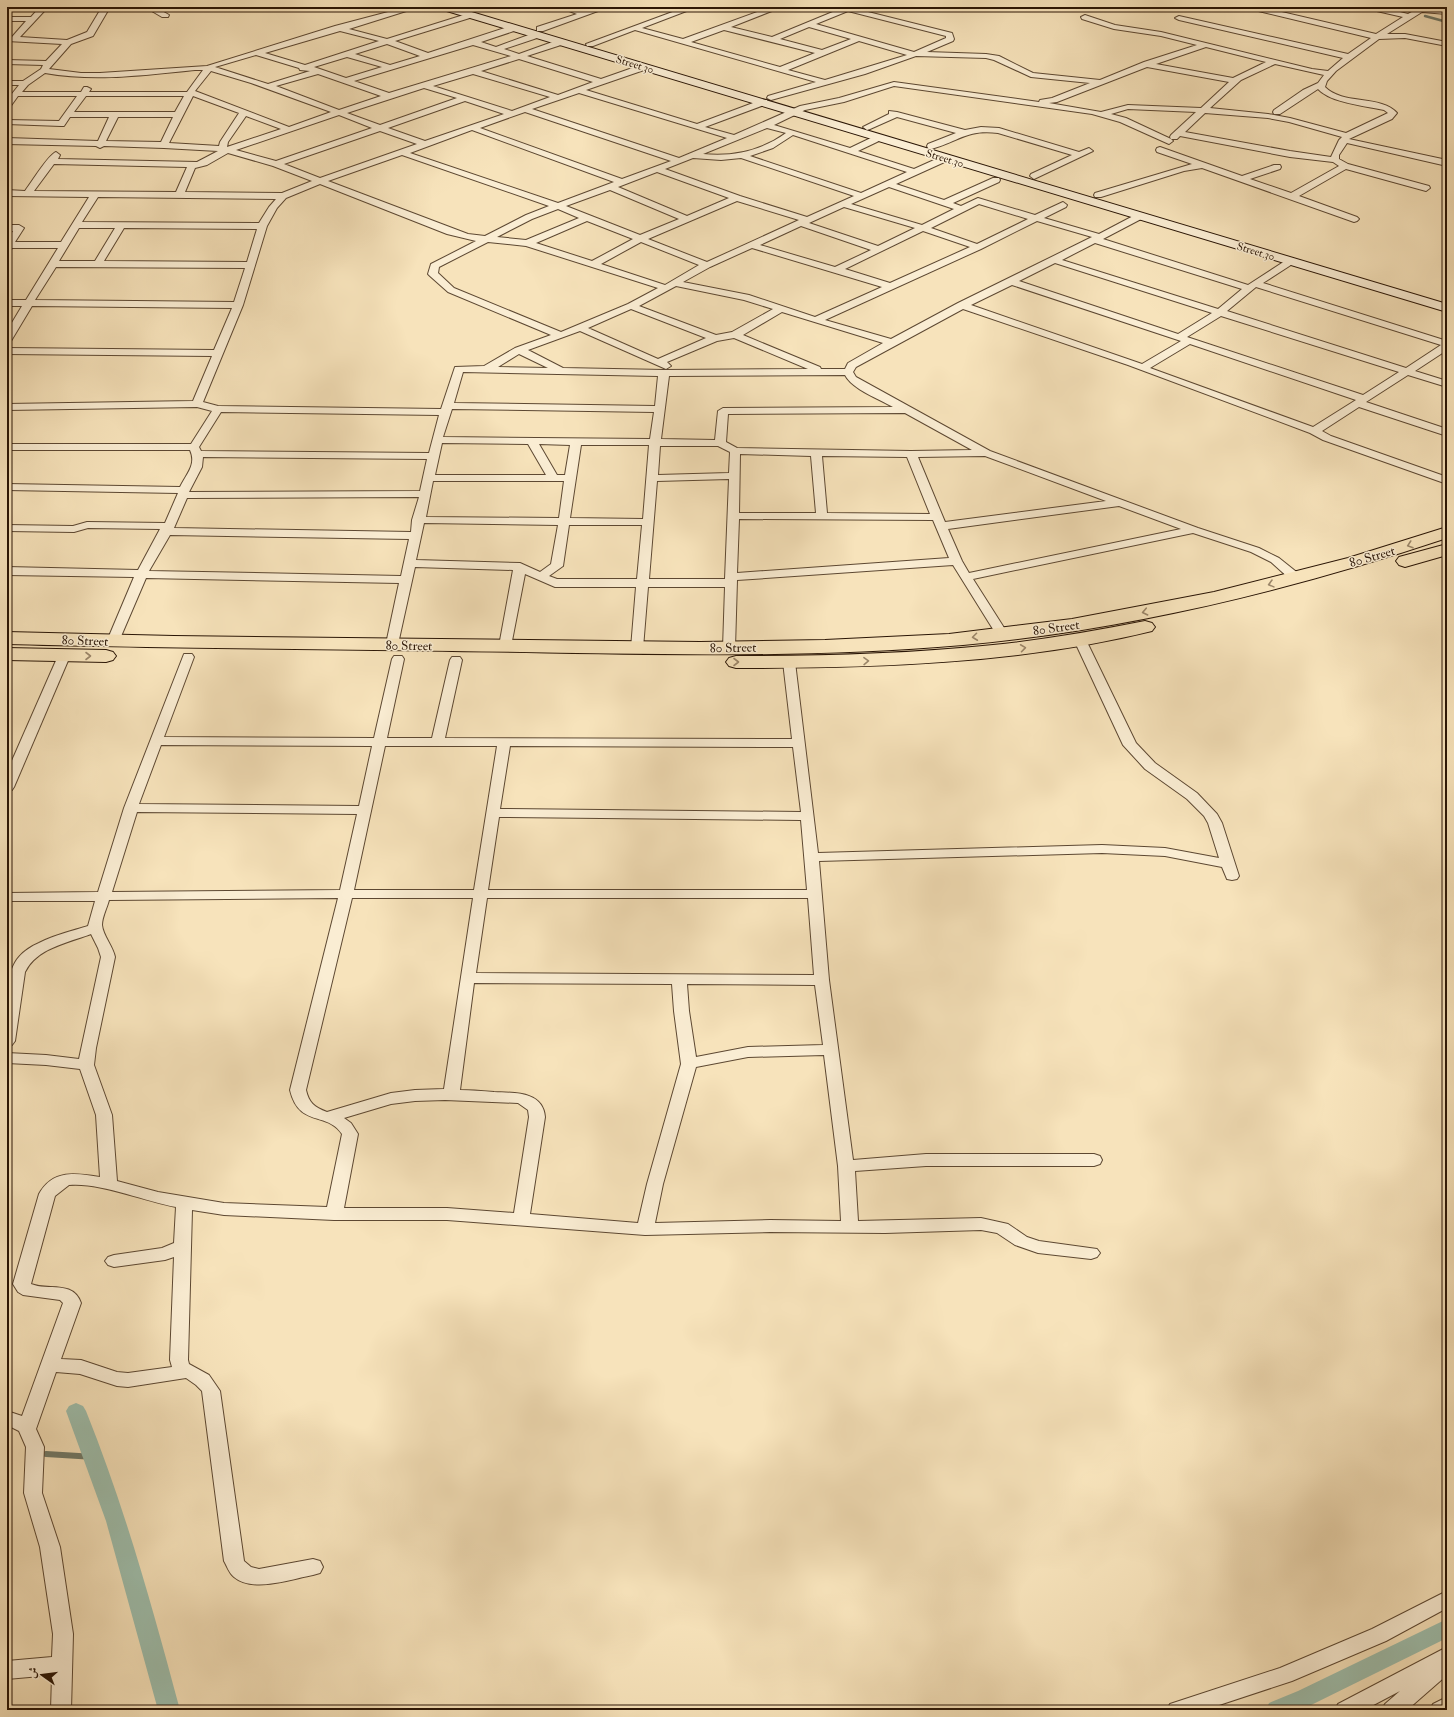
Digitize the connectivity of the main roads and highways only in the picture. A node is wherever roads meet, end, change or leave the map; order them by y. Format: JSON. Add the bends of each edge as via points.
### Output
{"nodes":[{"id":1,"x":1447,"y":532,"type":"edge"},
{"id":2,"x":1447,"y":549,"type":"edge"},
{"id":3,"x":7,"y":638,"type":"edge"},
{"id":4,"x":156,"y":649,"type":"junction"},
{"id":5,"x":224,"y":650,"type":"junction"},
{"id":6,"x":395,"y":652,"type":"junction"},
{"id":7,"x":7,"y":654,"type":"edge"}],
"edges":[{"from":1,"to":6,"type":"main road","name":"80 Street","one_way":true,"via":[[1395,550],[1237,593],[1125,616],[943,641],[729,648],[505,646]]},
{"from":6,"to":2,"type":"main road","name":"80 Street","one_way":true,"via":[[456,660],[789,662],[877,660],[1006,651],[1080,640],[1170,622],[1315,588]]},
{"from":3,"to":4,"type":"main road","name":"80 Street","via":[[113,641]]},
{"from":4,"to":5,"type":"main road","name":"80 Street"},
{"from":4,"to":5,"type":"main road","name":"80 Street","via":[[188,657]]},
{"from":7,"to":4,"type":"main road","name":"80 Street","one_way":true,"via":[[64,656]]},
{"from":5,"to":6,"type":"main road","name":"80 Street"}]}
